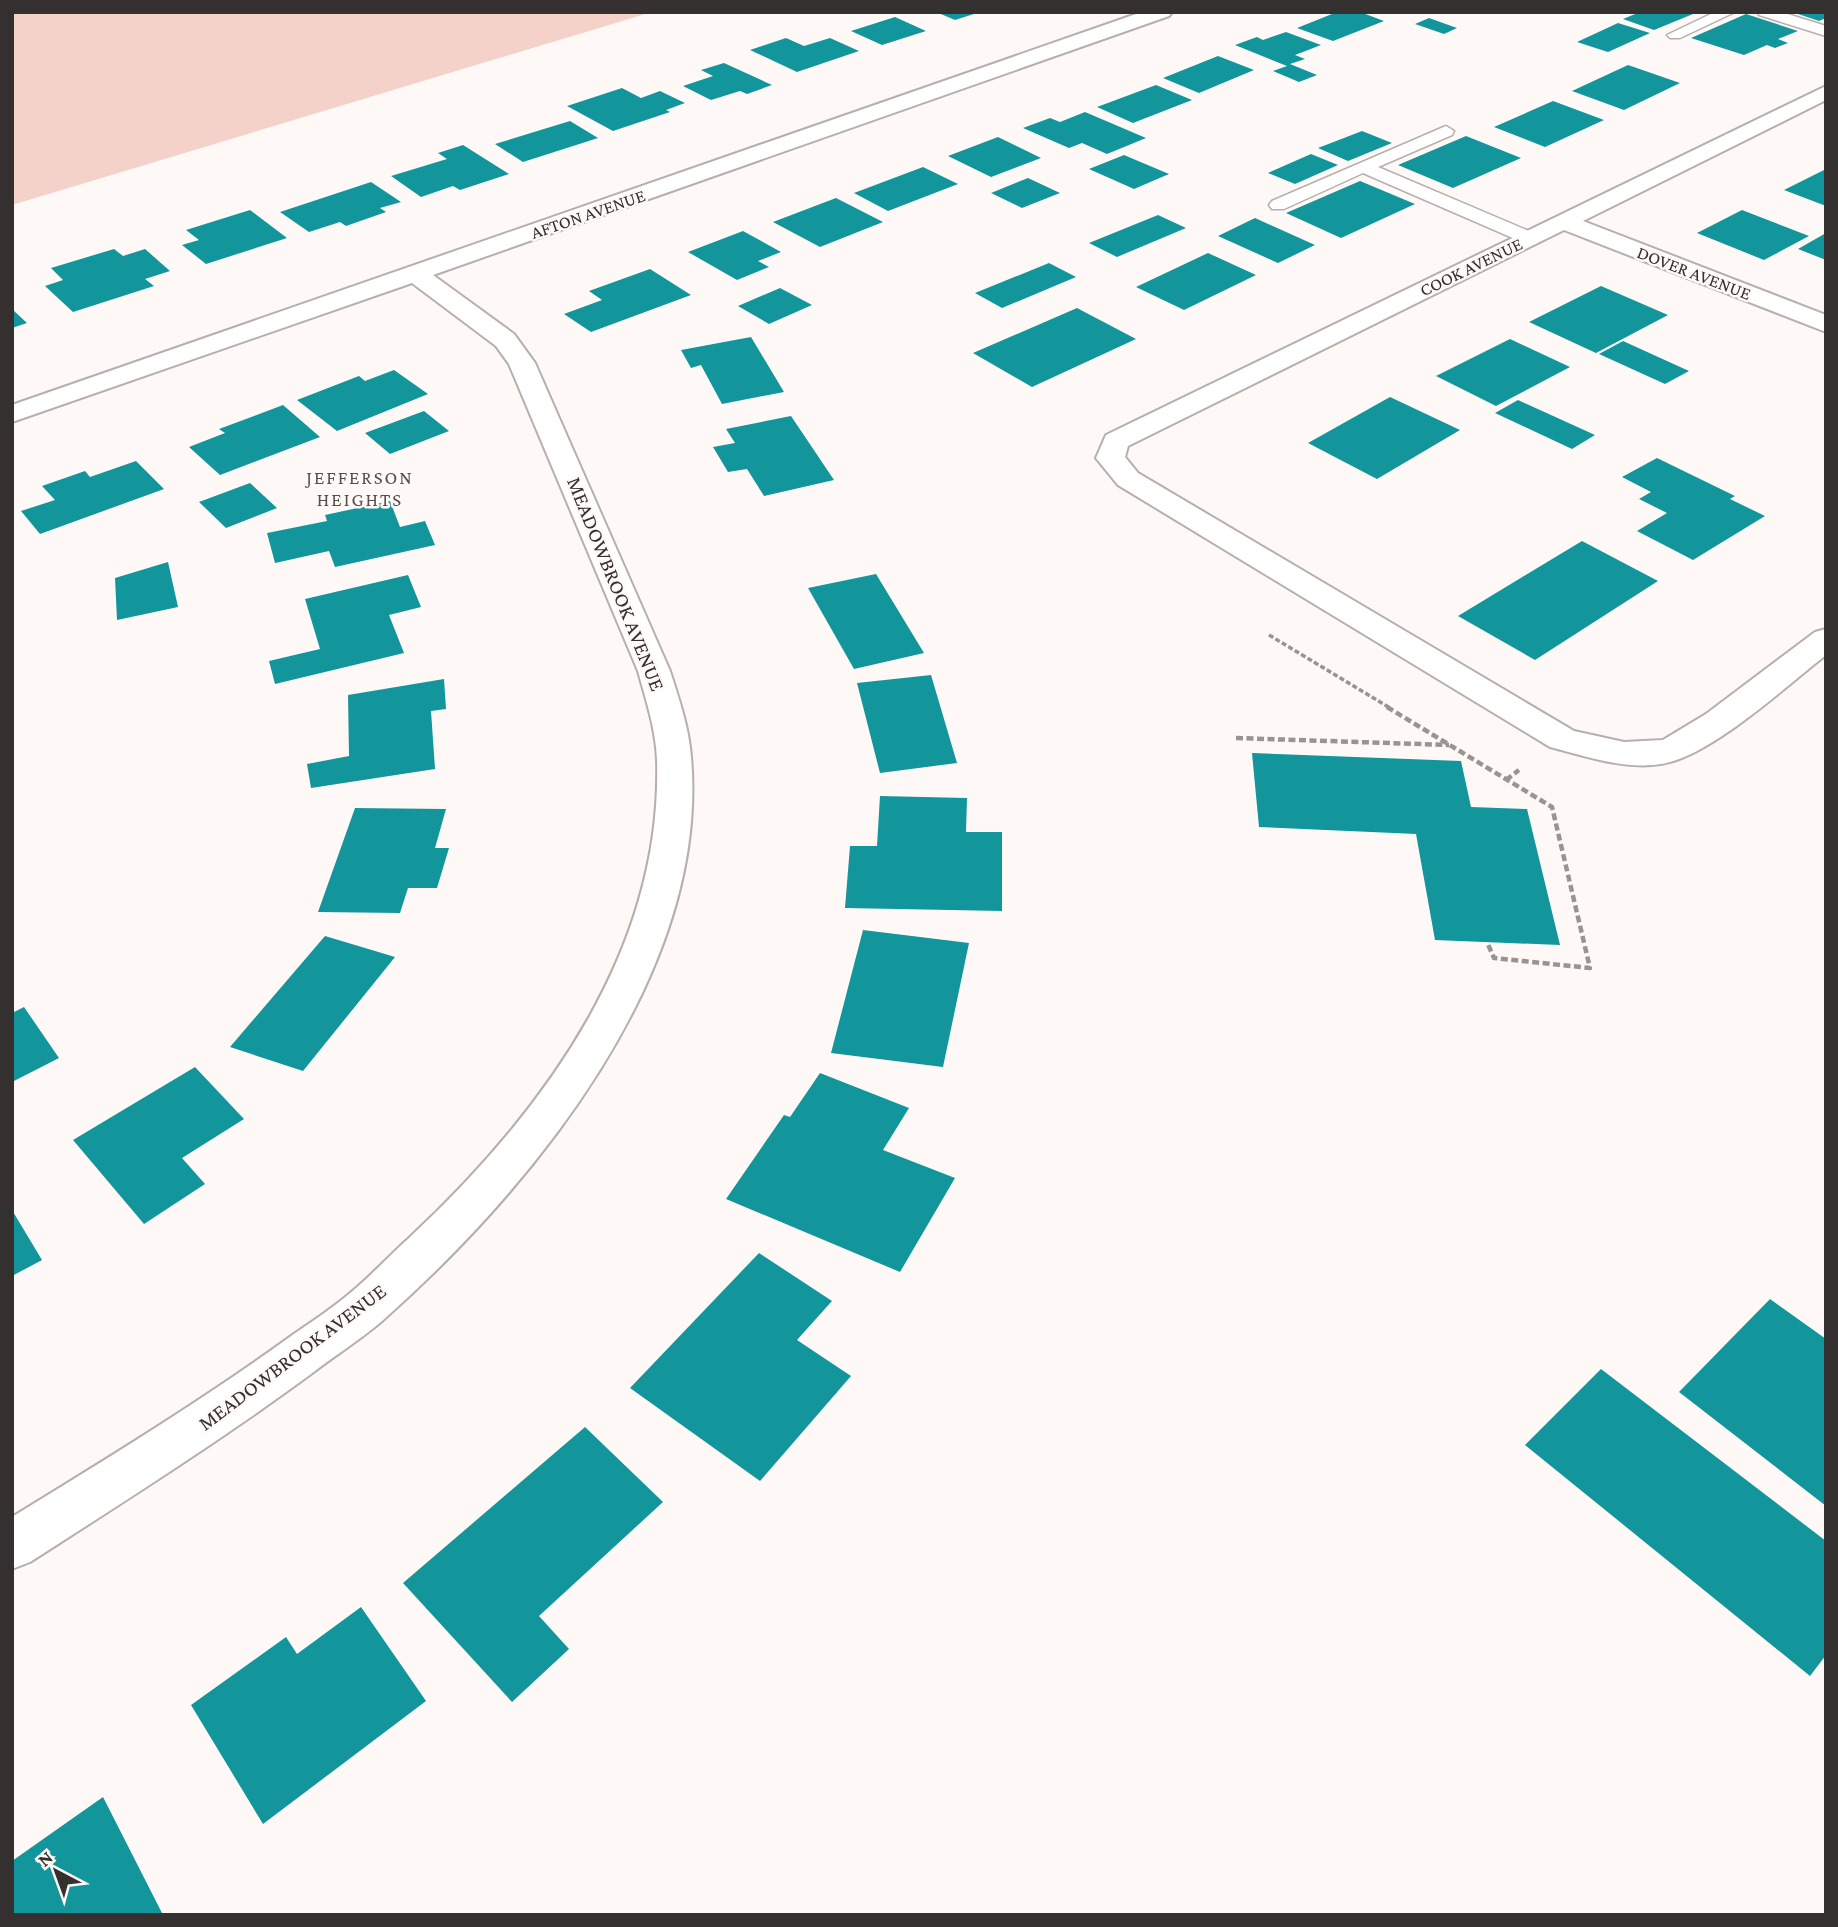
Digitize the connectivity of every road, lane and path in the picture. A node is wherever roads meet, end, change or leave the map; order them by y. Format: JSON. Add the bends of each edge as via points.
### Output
{"nodes":[{"id":1,"x":1162,"y":12,"type":"edge"},
{"id":2,"x":1728,"y":12,"type":"edge"},
{"id":3,"x":1765,"y":12,"type":"edge"},
{"id":4,"x":1826,"y":31,"type":"edge"},
{"id":5,"x":1675,"y":35,"type":"dead end"},
{"id":6,"x":1826,"y":92,"type":"edge"},
{"id":7,"x":1446,"y":131,"type":"dead end"},
{"id":8,"x":1363,"y":167,"type":"junction"},
{"id":9,"x":1278,"y":205,"type":"dead end"},
{"id":10,"x":1563,"y":221,"type":"junction"},
{"id":11,"x":1529,"y":238,"type":"junction"},
{"id":12,"x":416,"y":274,"type":"junction"},
{"id":13,"x":1826,"y":324,"type":"edge"},
{"id":14,"x":12,"y":414,"type":"edge"},
{"id":15,"x":1269,"y":635,"type":"dead end"},
{"id":16,"x":1826,"y":639,"type":"edge"},
{"id":17,"x":1236,"y":738,"type":"dead end"},
{"id":18,"x":1450,"y":746,"type":"junction"},
{"id":19,"x":1487,"y":942,"type":"dead end"},
{"id":20,"x":12,"y":1545,"type":"edge"}],
"edges":[{"from":1,"to":12,"type":"street","name":"AFTON AVENUE"},
{"from":2,"to":5,"type":"lane"},
{"from":3,"to":4,"type":"lane"},
{"from":6,"to":10,"type":"street","name":"COOK AVENUE"},
{"from":7,"to":8,"type":"lane"},
{"from":8,"to":9,"type":"lane"},
{"from":8,"to":11,"type":"lane"},
{"from":10,"to":11,"type":"street","name":"COOK AVENUE"},
{"from":10,"to":13,"type":"street","name":"DOVER AVENUE"},
{"from":11,"to":16,"type":"street","name":"COOK AVENUE","via":[[1116,441],[1110,458],[1128,480],[1562,739],[1615,754],[1665,753]]},
{"from":12,"to":14,"type":"street","name":"AFTON AVENUE"},
{"from":12,"to":20,"type":"street","name":"MEADOWBROOK AVENUE","via":[[505,340],[523,363],[654,671],[674,757],[674,808],[668,863],[652,922],[615,1010],[557,1104],[469,1209],[365,1308],[224,1411]]},
{"from":15,"to":18,"type":"path"},
{"from":17,"to":18,"type":"path"},
{"from":18,"to":19,"type":"path","via":[[1552,807],[1590,968],[1494,958]]}]}
